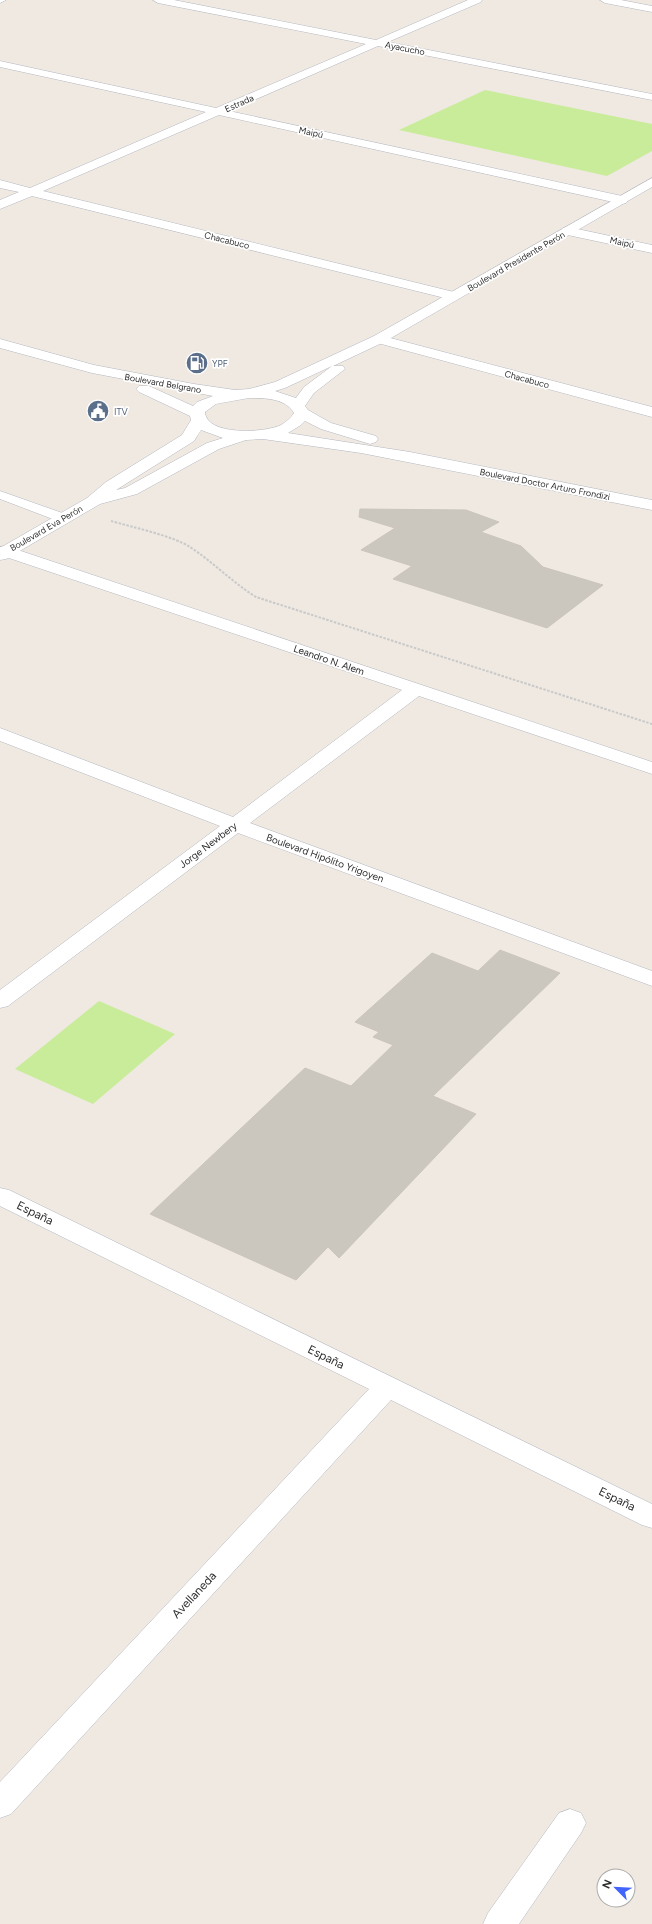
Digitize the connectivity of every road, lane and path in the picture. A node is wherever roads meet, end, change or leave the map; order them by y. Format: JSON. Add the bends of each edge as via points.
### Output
{"nodes":[{"id":1,"x":158,"y":0,"type":"edge"},
{"id":2,"x":477,"y":0,"type":"edge"},
{"id":3,"x":605,"y":0,"type":"edge"},
{"id":4,"x":652,"y":9,"type":"edge"},
{"id":5,"x":376,"y":43,"type":"junction"},
{"id":6,"x":0,"y":64,"type":"edge"},
{"id":7,"x":652,"y":97,"type":"edge"},
{"id":8,"x":217,"y":112,"type":"junction"},
{"id":9,"x":652,"y":182,"type":"edge"},
{"id":10,"x":0,"y":184,"type":"edge"},
{"id":11,"x":32,"y":192,"type":"junction"},
{"id":12,"x":622,"y":200,"type":"junction"},
{"id":13,"x":0,"y":206,"type":"edge"},
{"id":14,"x":568,"y":231,"type":"junction"},
{"id":15,"x":652,"y":249,"type":"edge"},
{"id":16,"x":453,"y":296,"type":"junction"},
{"id":17,"x":379,"y":338,"type":"junction"},
{"id":18,"x":0,"y":343,"type":"edge"},
{"id":19,"x":92,"y":369,"type":"junction"},
{"id":20,"x":241,"y":393,"type":"junction"},
{"id":21,"x":300,"y":410,"type":"junction"},
{"id":22,"x":652,"y":412,"type":"edge"},
{"id":23,"x":198,"y":417,"type":"junction"},
{"id":24,"x":264,"y":435,"type":"junction"},
{"id":25,"x":247,"y":436,"type":"junction"},
{"id":26,"x":438,"y":462,"type":"junction"},
{"id":27,"x":0,"y":495,"type":"edge"},
{"id":28,"x":92,"y":501,"type":"junction"},
{"id":29,"x":652,"y":505,"type":"edge"},
{"id":30,"x":69,"y":515,"type":"junction"},
{"id":31,"x":3,"y":553,"type":"edge"},
{"id":32,"x":416,"y":689,"type":"junction"},
{"id":33,"x":652,"y":724,"type":"edge"},
{"id":34,"x":0,"y":734,"type":"edge"},
{"id":35,"x":652,"y":768,"type":"edge"},
{"id":36,"x":236,"y":825,"type":"junction"},
{"id":37,"x":652,"y":979,"type":"edge"},
{"id":38,"x":0,"y":1001,"type":"edge"},
{"id":39,"x":0,"y":1196,"type":"edge"},
{"id":40,"x":387,"y":1387,"type":"junction"},
{"id":41,"x":652,"y":1517,"type":"edge"},
{"id":42,"x":0,"y":1804,"type":"edge"},
{"id":43,"x":570,"y":1823,"type":"dead end"},
{"id":44,"x":500,"y":1924,"type":"edge"}],
"edges":[{"from":1,"to":5,"type":"street","name":"Ayacucho"},
{"from":2,"to":5,"type":"street","name":"Estrada"},
{"from":3,"to":4,"type":"street"},
{"from":5,"to":7,"type":"street","name":"Ayacucho"},
{"from":5,"to":8,"type":"street","name":"Estrada"},
{"from":6,"to":8,"type":"street","name":"Maipú"},
{"from":8,"to":11,"type":"street","name":"Estrada"},
{"from":8,"to":12,"type":"street","name":"Maipú"},
{"from":9,"to":12,"type":"street","name":"Boulevard Presidente Perón"},
{"from":10,"to":11,"type":"street","name":"Chacabuco"},
{"from":11,"to":13,"type":"street","name":"Estrada"},
{"from":11,"to":16,"type":"street","name":"Chacabuco"},
{"from":12,"to":14,"type":"street","name":"Boulevard Presidente Perón"},
{"from":14,"to":15,"type":"street","name":"Maipú"},
{"from":14,"to":16,"type":"street","name":"Boulevard Presidente Perón"},
{"from":16,"to":17,"type":"street","name":"Boulevard Presidente Perón"},
{"from":17,"to":20,"type":"street","name":"Boulevard Presidente Perón","via":[[280,385]]},
{"from":17,"to":21,"type":"street","name":"Boulevard Presidente Perón","via":[[310,390]]},
{"from":17,"to":22,"type":"street","name":"Chacabuco"},
{"from":18,"to":19,"type":"street","name":"Boulevard Belgrano"},
{"from":19,"to":20,"type":"street","name":"Boulevard Belgrano","via":[[194,389]]},
{"from":19,"to":23,"type":"street","name":"Boulevard Belgrano","via":[[147,390]]},
{"from":20,"to":21,"type":"street","name":"Boulevard Presidente Perón","via":[[277,396],[290,400]]},
{"from":20,"to":23,"type":"street","name":"Boulevard Presidente Perón","via":[[209,401],[201,407]]},
{"from":21,"to":24,"type":"street","name":"Boulevard Presidente Perón","via":[[299,420],[291,427]]},
{"from":21,"to":26,"type":"street","name":"Boulevard Doctor Arturo Frondizi","via":[[326,426]]},
{"from":23,"to":25,"type":"street","name":"Boulevard Presidente Perón","via":[[206,426],[216,431]]},
{"from":23,"to":28,"type":"street","name":"Boulevard Presidente Perón","via":[[188,438],[112,484]]},
{"from":24,"to":25,"type":"street","name":"Boulevard Presidente Perón"},
{"from":24,"to":26,"type":"street","name":"Boulevard Doctor Arturo Frondizi"},
{"from":25,"to":28,"type":"street","name":"Boulevard Presidente Perón","via":[[213,446],[132,491]]},
{"from":26,"to":29,"type":"street","name":"Boulevard Doctor Arturo Frondizi"},
{"from":27,"to":30,"type":"lane"},
{"from":28,"to":30,"type":"street","name":"Boulevard Eva Perón"},
{"from":30,"to":31,"type":"street","name":"Boulevard Eva Perón"},
{"from":30,"to":33,"type":"path","via":[[172,539],[189,546],[238,586],[256,597]]},
{"from":31,"to":32,"type":"street","name":"Leandro N. Alem"},
{"from":32,"to":35,"type":"street","name":"Leandro N. Alem"},
{"from":32,"to":36,"type":"street","name":"Jorge Newbery"},
{"from":34,"to":36,"type":"street","name":"Boulevard Hipólito Yrigoyen"},
{"from":36,"to":37,"type":"street","name":"Boulevard Hipólito Yrigoyen"},
{"from":36,"to":38,"type":"street","name":"Jorge Newbery"},
{"from":39,"to":40,"type":"street","name":"España"},
{"from":40,"to":41,"type":"street","name":"España"},
{"from":40,"to":42,"type":"street","name":"Avellaneda"},
{"from":43,"to":44,"type":"street"}]}
